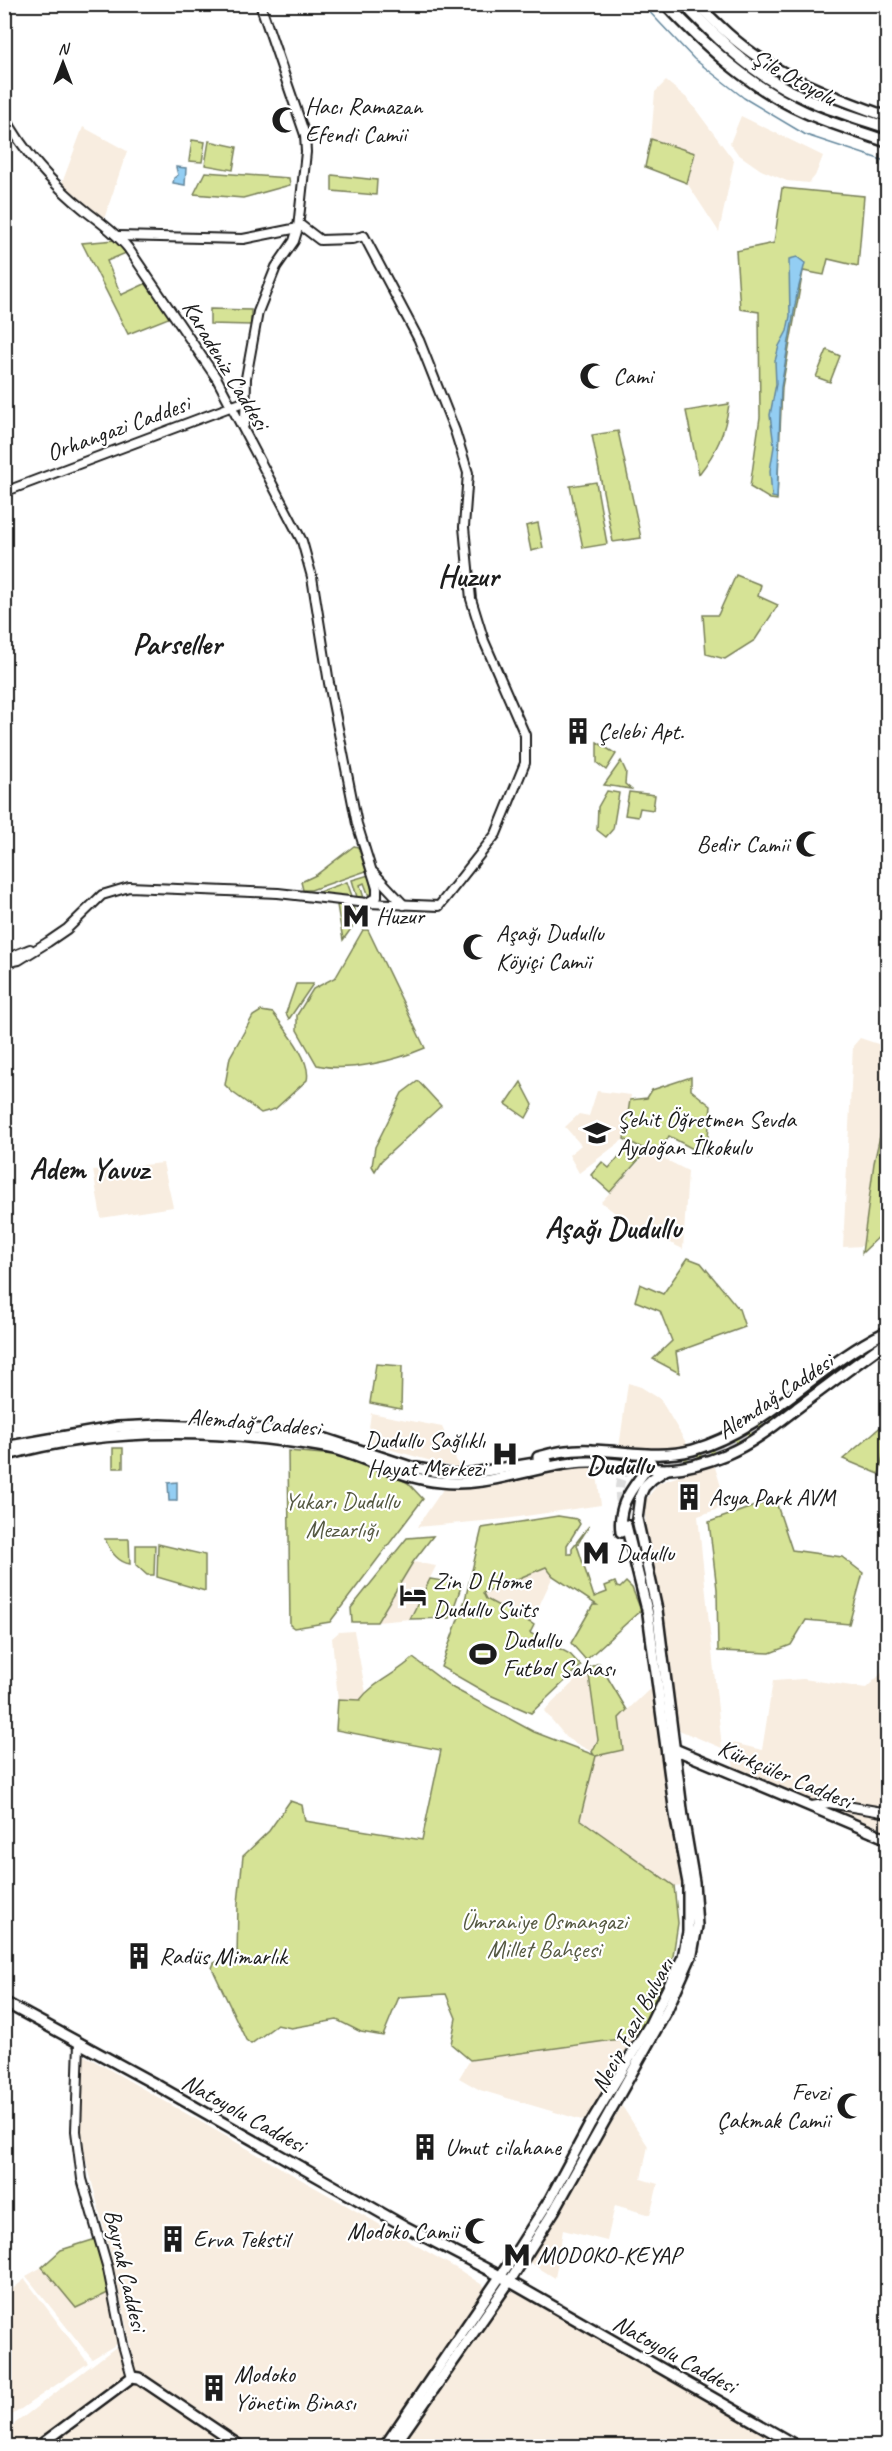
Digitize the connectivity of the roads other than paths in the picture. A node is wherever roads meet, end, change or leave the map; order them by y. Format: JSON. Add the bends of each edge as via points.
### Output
{"nodes":[{"id":1,"x":260,"y":4,"type":"edge"},
{"id":2,"x":666,"y":4,"type":"edge"},
{"id":3,"x":684,"y":4,"type":"edge"},
{"id":4,"x":697,"y":4,"type":"edge"},
{"id":5,"x":4,"y":115,"type":"edge"},
{"id":6,"x":888,"y":117,"type":"edge"},
{"id":7,"x":888,"y":128,"type":"edge"},
{"id":8,"x":888,"y":142,"type":"edge"},
{"id":9,"x":298,"y":226,"type":"junction"},
{"id":10,"x":289,"y":229,"type":"junction"},
{"id":11,"x":118,"y":236,"type":"junction"},
{"id":12,"x":141,"y":236,"type":"junction"},
{"id":13,"x":294,"y":241,"type":"junction"},
{"id":14,"x":128,"y":248,"type":"junction"},
{"id":15,"x":246,"y":401,"type":"junction"},
{"id":16,"x":232,"y":407,"type":"junction"},
{"id":17,"x":243,"y":427,"type":"junction"},
{"id":18,"x":4,"y":492,"type":"edge"},
{"id":19,"x":372,"y":870,"type":"junction"},
{"id":20,"x":367,"y":903,"type":"junction"},
{"id":21,"x":404,"y":905,"type":"junction"},
{"id":22,"x":4,"y":961,"type":"edge"},
{"id":23,"x":886,"y":1335,"type":"edge"},
{"id":24,"x":774,"y":1416,"type":"tunnel mouth"},
{"id":25,"x":119,"y":1431,"type":"junction"},
{"id":26,"x":717,"y":1442,"type":"junction"},
{"id":27,"x":4,"y":1447,"type":"edge"},
{"id":28,"x":677,"y":1454,"type":"junction"},
{"id":29,"x":725,"y":1455,"type":"junction"},
{"id":30,"x":4,"y":1456,"type":"edge"},
{"id":31,"x":594,"y":1456,"type":"tunnel mouth"},
{"id":32,"x":648,"y":1467,"type":"junction"},
{"id":33,"x":680,"y":1467,"type":"junction"},
{"id":34,"x":502,"y":1468,"type":"junction"},
{"id":35,"x":668,"y":1469,"type":"junction"},
{"id":36,"x":637,"y":1519,"type":"junction"},
{"id":37,"x":623,"y":1523,"type":"junction"},
{"id":38,"x":670,"y":1748,"type":"junction"},
{"id":39,"x":812,"y":1806,"type":"junction"},
{"id":40,"x":888,"y":1813,"type":"edge"},
{"id":41,"x":888,"y":1839,"type":"edge"},
{"id":42,"x":4,"y":2002,"type":"edge"},
{"id":43,"x":78,"y":2043,"type":"junction"},
{"id":44,"x":501,"y":2274,"type":"junction"},
{"id":45,"x":511,"y":2280,"type":"junction"},
{"id":46,"x":132,"y":2377,"type":"junction"},
{"id":47,"x":39,"y":2446,"type":"edge"},
{"id":48,"x":240,"y":2446,"type":"edge"},
{"id":49,"x":385,"y":2446,"type":"edge"},
{"id":50,"x":394,"y":2446,"type":"edge"},
{"id":51,"x":797,"y":2446,"type":"edge"}],
"edges":[{"from":1,"to":9,"type":"street","via":[[305,135]]},
{"from":2,"to":8,"type":"highway","name":"Şile Otoyolu","via":[[701,41],[763,89],[804,111]]},
{"from":3,"to":7,"type":"highway","name":"Şile Otoyolu","via":[[737,54],[774,82],[814,103]]},
{"from":4,"to":6,"type":"main road","via":[[760,59],[845,102]]},
{"from":5,"to":11,"type":"street","name":"Karadeniz Caddesi","via":[[37,166]]},
{"from":9,"to":10,"type":"street"},
{"from":9,"to":13,"type":"street"},
{"from":9,"to":21,"type":"street","via":[[320,240],[364,236],[419,340],[468,473],[464,527],[471,599],[484,641],[525,735],[525,763],[496,834],[439,906]]},
{"from":10,"to":12,"type":"street","via":[[243,239]]},
{"from":10,"to":13,"type":"street"},
{"from":11,"to":12,"type":"street"},
{"from":11,"to":14,"type":"street","name":"Karadeniz Caddesi"},
{"from":12,"to":14,"type":"street"},
{"from":13,"to":15,"type":"street","via":[[276,267],[258,312],[246,378]]},
{"from":14,"to":16,"type":"street","name":"Karadeniz Caddesi"},
{"from":15,"to":16,"type":"street","name":"Orhangazi Caddesi"},
{"from":15,"to":17,"type":"street"},
{"from":16,"to":17,"type":"street","name":"Karadeniz Caddesi"},
{"from":16,"to":18,"type":"street","name":"Orhangazi Caddesi"},
{"from":17,"to":19,"type":"street","name":"Karadeniz Caddesi","via":[[302,541],[357,824]]},
{"from":19,"to":20,"type":"street","via":[[376,897]]},
{"from":19,"to":21,"type":"street"},
{"from":20,"to":21,"type":"street"},
{"from":20,"to":22,"type":"street","via":[[278,893],[129,888],[102,895],[68,929],[20,960]]},
{"from":23,"to":24,"type":"main road","name":"Alemdağ Caddesi"},
{"from":23,"to":26,"type":"main road","name":"Alemdağ Caddesi","via":[[862,1344],[767,1413]]},
{"from":23,"to":29,"type":"main road","name":"Alemdağ Caddesi","via":[[762,1434]]},
{"from":25,"to":27,"type":"main road","name":"Alemdağ Caddesi"},
{"from":25,"to":30,"type":"main road","name":"Alemdağ Caddesi"},
{"from":25,"to":32,"type":"main road","name":"Alemdağ Caddesi","via":[[301,1443],[334,1449],[403,1474],[440,1482],[499,1479],[553,1465],[586,1462]]},
{"from":25,"to":34,"type":"main road","name":"Alemdağ Caddesi","via":[[160,1425],[257,1429],[326,1439],[411,1467],[449,1474]]},
{"from":26,"to":28,"type":"main road","name":"Alemdağ Caddesi"},
{"from":26,"to":29,"type":"main road","via":[[724,1444]]},
{"from":28,"to":32,"type":"main road","via":[[654,1459]]},
{"from":28,"to":33,"type":"main road"},
{"from":28,"to":34,"type":"main road","name":"Alemdağ Caddesi","via":[[579,1450],[544,1455]]},
{"from":29,"to":33,"type":"main road","name":"Alemdağ Caddesi"},
{"from":31,"to":34,"type":"main road","name":"Alemdağ Caddesi"},
{"from":32,"to":35,"type":"main road","name":"Alemdağ Caddesi"},
{"from":32,"to":37,"type":"main road","via":[[622,1505]]},
{"from":33,"to":35,"type":"main road","name":"Alemdağ Caddesi"},
{"from":35,"to":36,"type":"main road","name":"Necip Fazıl Bulvarı","via":[[644,1487]]},
{"from":36,"to":37,"type":"main road","via":[[626,1510],[621,1515]]},
{"from":36,"to":38,"type":"main road","name":"Necip Fazıl Bulvarı","via":[[657,1610]]},
{"from":37,"to":38,"type":"main road","name":"Necip Fazıl Bulvarı","via":[[648,1614]]},
{"from":38,"to":39,"type":"main road","name":"Kürkçüler Caddesi"},
{"from":38,"to":44,"type":"main road","name":"Necip Fazıl Bulvarı","via":[[688,1883],[688,1932],[683,1957],[650,2024]]},
{"from":38,"to":45,"type":"main road","name":"Necip Fazıl Bulvarı","via":[[697,1906],[692,1954],[667,2010]]},
{"from":39,"to":40,"type":"street","via":[[829,1803]]},
{"from":39,"to":41,"type":"main road","name":"Kürkçüler Caddesi"},
{"from":42,"to":43,"type":"main road","name":"Natoyolu Caddesi"},
{"from":43,"to":44,"type":"main road","name":"Natoyolu Caddesi","via":[[464,2258]]},
{"from":43,"to":46,"type":"street","name":"Bayrak Caddesi","via":[[76,2131],[82,2179],[108,2269]]},
{"from":44,"to":45,"type":"main road","name":"Natoyolu Caddesi"},
{"from":44,"to":49,"type":"main road","name":"Necip Fazıl Bulvarı"},
{"from":45,"to":50,"type":"main road","name":"Necip Fazıl Bulvarı"},
{"from":45,"to":51,"type":"main road","name":"Natoyolu Caddesi"},
{"from":46,"to":47,"type":"main road"},
{"from":46,"to":48,"type":"main road"}]}
